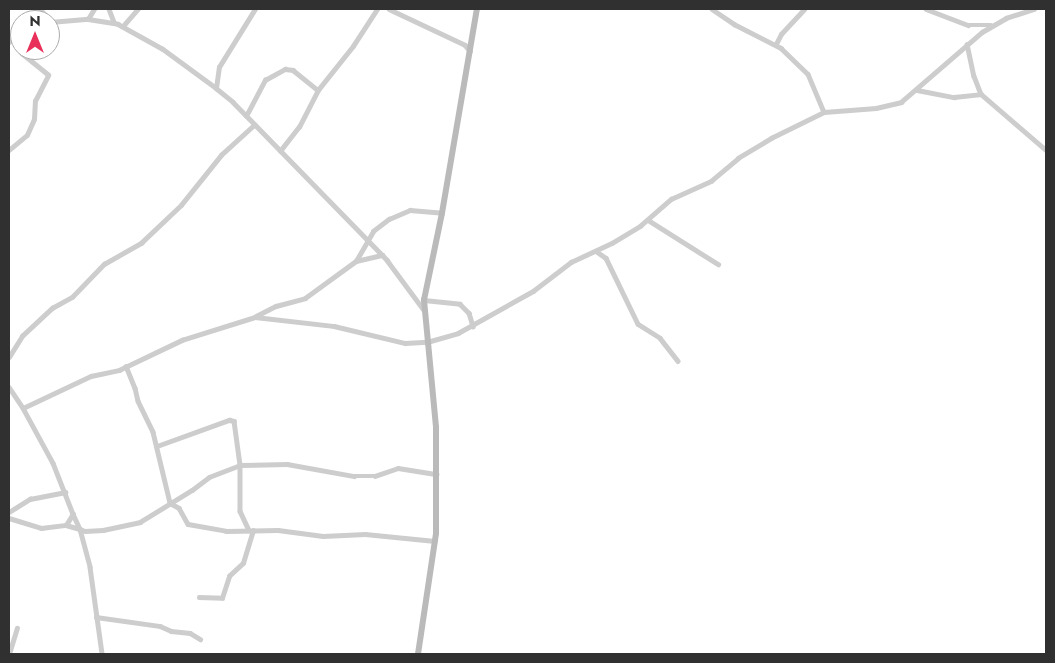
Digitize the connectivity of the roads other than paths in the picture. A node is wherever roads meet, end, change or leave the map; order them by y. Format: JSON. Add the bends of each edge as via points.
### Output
{"nodes":[{"id":1,"x":94,"y":9,"type":"edge"},
{"id":2,"x":109,"y":9,"type":"edge"},
{"id":3,"x":138,"y":9,"type":"edge"},
{"id":4,"x":254,"y":9,"type":"edge"},
{"id":5,"x":377,"y":9,"type":"edge"},
{"id":6,"x":389,"y":9,"type":"edge"},
{"id":7,"x":477,"y":9,"type":"edge"},
{"id":8,"x":712,"y":9,"type":"edge"},
{"id":9,"x":804,"y":9,"type":"edge"},
{"id":10,"x":926,"y":9,"type":"edge"},
{"id":11,"x":1034,"y":9,"type":"edge"},
{"id":12,"x":88,"y":19,"type":"junction"},
{"id":13,"x":60,"y":21,"type":"edge"},
{"id":14,"x":114,"y":22,"type":"junction"},
{"id":15,"x":993,"y":25,"type":"junction"},
{"id":16,"x":123,"y":26,"type":"junction"},
{"id":17,"x":776,"y":44,"type":"junction"},
{"id":18,"x":967,"y":44,"type":"junction"},
{"id":19,"x":470,"y":51,"type":"junction"},
{"id":20,"x":29,"y":60,"type":"edge"},
{"id":21,"x":216,"y":88,"type":"junction"},
{"id":22,"x":318,"y":90,"type":"junction"},
{"id":23,"x":917,"y":90,"type":"junction"},
{"id":24,"x":981,"y":94,"type":"junction"},
{"id":25,"x":824,"y":112,"type":"junction"},
{"id":26,"x":246,"y":116,"type":"junction"},
{"id":27,"x":254,"y":125,"type":"junction"},
{"id":28,"x":9,"y":150,"type":"edge"},
{"id":29,"x":1046,"y":150,"type":"edge"},
{"id":30,"x":280,"y":152,"type":"junction"},
{"id":31,"x":442,"y":213,"type":"junction"},
{"id":32,"x":648,"y":220,"type":"junction"},
{"id":33,"x":367,"y":239,"type":"junction"},
{"id":34,"x":596,"y":251,"type":"junction"},
{"id":35,"x":382,"y":255,"type":"junction"},
{"id":36,"x":356,"y":261,"type":"junction"},
{"id":37,"x":718,"y":264,"type":"dead end"},
{"id":38,"x":424,"y":300,"type":"junction"},
{"id":39,"x":424,"y":310,"type":"junction"},
{"id":40,"x":255,"y":317,"type":"junction"},
{"id":41,"x":473,"y":326,"type":"junction"},
{"id":42,"x":427,"y":342,"type":"junction"},
{"id":43,"x":9,"y":357,"type":"edge"},
{"id":44,"x":678,"y":361,"type":"dead end"},
{"id":45,"x":126,"y":366,"type":"junction"},
{"id":46,"x":9,"y":388,"type":"edge"},
{"id":47,"x":23,"y":408,"type":"junction"},
{"id":48,"x":157,"y":446,"type":"junction"},
{"id":49,"x":240,"y":465,"type":"junction"},
{"id":50,"x":437,"y":474,"type":"junction"},
{"id":51,"x":65,"y":492,"type":"junction"},
{"id":52,"x":170,"y":503,"type":"junction"},
{"id":53,"x":9,"y":512,"type":"edge"},
{"id":54,"x":73,"y":514,"type":"junction"},
{"id":55,"x":9,"y":518,"type":"edge"},
{"id":56,"x":66,"y":525,"type":"junction"},
{"id":57,"x":80,"y":529,"type":"junction"},
{"id":58,"x":251,"y":530,"type":"junction"},
{"id":59,"x":435,"y":541,"type":"junction"},
{"id":60,"x":199,"y":597,"type":"dead end"},
{"id":61,"x":96,"y":617,"type":"junction"},
{"id":62,"x":16,"y":628,"type":"dead end"},
{"id":63,"x":200,"y":638,"type":"dead end"},
{"id":64,"x":10,"y":654,"type":"edge"},
{"id":65,"x":102,"y":654,"type":"edge"},
{"id":66,"x":418,"y":654,"type":"edge"}],
"edges":[{"from":1,"to":12,"type":"street"},
{"from":2,"to":14,"type":"street"},
{"from":3,"to":16,"type":"street"},
{"from":4,"to":21,"type":"street","via":[[219,66]]},
{"from":5,"to":22,"type":"street"},
{"from":6,"to":19,"type":"street","via":[[465,45]]},
{"from":7,"to":19,"type":"street"},
{"from":8,"to":17,"type":"street","via":[[734,24]]},
{"from":9,"to":17,"type":"street"},
{"from":10,"to":15,"type":"street","via":[[968,25]]},
{"from":11,"to":15,"type":"street"},
{"from":12,"to":13,"type":"street"},
{"from":12,"to":14,"type":"street"},
{"from":14,"to":16,"type":"street"},
{"from":15,"to":18,"type":"street"},
{"from":16,"to":21,"type":"street","via":[[163,49]]},
{"from":17,"to":25,"type":"street","via":[[808,74]]},
{"from":18,"to":23,"type":"street"},
{"from":18,"to":24,"type":"street"},
{"from":19,"to":31,"type":"street"},
{"from":20,"to":28,"type":"street","via":[[48,75],[35,102],[34,119],[27,136]]},
{"from":21,"to":26,"type":"street"},
{"from":22,"to":26,"type":"street","via":[[294,70],[285,69],[265,80]]},
{"from":22,"to":30,"type":"street","via":[[304,118]]},
{"from":23,"to":24,"type":"street","via":[[954,97]]},
{"from":23,"to":25,"type":"street","via":[[890,106]]},
{"from":24,"to":29,"type":"street"},
{"from":25,"to":32,"type":"street","via":[[755,147],[711,181],[671,199]]},
{"from":26,"to":27,"type":"street"},
{"from":27,"to":30,"type":"street"},
{"from":27,"to":43,"type":"street","via":[[221,155],[181,206],[141,243],[104,264],[72,297],[52,308],[22,336]]},
{"from":30,"to":33,"type":"street"},
{"from":31,"to":33,"type":"street","via":[[404,212],[380,225]]},
{"from":31,"to":38,"type":"street"},
{"from":32,"to":34,"type":"street"},
{"from":32,"to":37,"type":"street"},
{"from":33,"to":35,"type":"street"},
{"from":33,"to":36,"type":"street"},
{"from":34,"to":41,"type":"street","via":[[571,262],[533,291]]},
{"from":34,"to":44,"type":"street","via":[[606,258],[638,324],[660,338]]},
{"from":35,"to":36,"type":"street"},
{"from":35,"to":39,"type":"street"},
{"from":36,"to":40,"type":"street","via":[[305,298],[276,306]]},
{"from":38,"to":39,"type":"street"},
{"from":38,"to":41,"type":"street","via":[[460,304],[469,313]]},
{"from":39,"to":42,"type":"street"},
{"from":40,"to":42,"type":"street","via":[[334,326],[405,343]]},
{"from":40,"to":45,"type":"street","via":[[182,340]]},
{"from":41,"to":42,"type":"street"},
{"from":42,"to":50,"type":"street","via":[[436,427]]},
{"from":45,"to":47,"type":"street","via":[[92,376]]},
{"from":45,"to":48,"type":"street"},
{"from":46,"to":47,"type":"street"},
{"from":47,"to":51,"type":"street","via":[[58,472]]},
{"from":48,"to":49,"type":"street","via":[[231,420],[235,423]]},
{"from":48,"to":52,"type":"street","via":[[163,484]]},
{"from":49,"to":50,"type":"street","via":[[287,464],[354,476],[375,476],[398,468]]},
{"from":49,"to":52,"type":"street","via":[[209,476]]},
{"from":49,"to":58,"type":"street","via":[[240,511]]},
{"from":50,"to":59,"type":"street"},
{"from":51,"to":53,"type":"street","via":[[30,499]]},
{"from":51,"to":54,"type":"street"},
{"from":52,"to":57,"type":"street","via":[[134,524],[103,530]]},
{"from":52,"to":58,"type":"street","via":[[177,506],[191,526],[226,531]]},
{"from":54,"to":56,"type":"street"},
{"from":54,"to":57,"type":"street"},
{"from":55,"to":56,"type":"street","via":[[41,528]]},
{"from":56,"to":57,"type":"street"},
{"from":57,"to":61,"type":"street","via":[[90,567]]},
{"from":58,"to":59,"type":"street","via":[[323,536],[385,535]]},
{"from":58,"to":60,"type":"street","via":[[243,563],[229,576],[222,598]]},
{"from":59,"to":66,"type":"street"},
{"from":61,"to":63,"type":"street","via":[[160,626]]},
{"from":61,"to":65,"type":"street"},
{"from":62,"to":64,"type":"street"}]}
